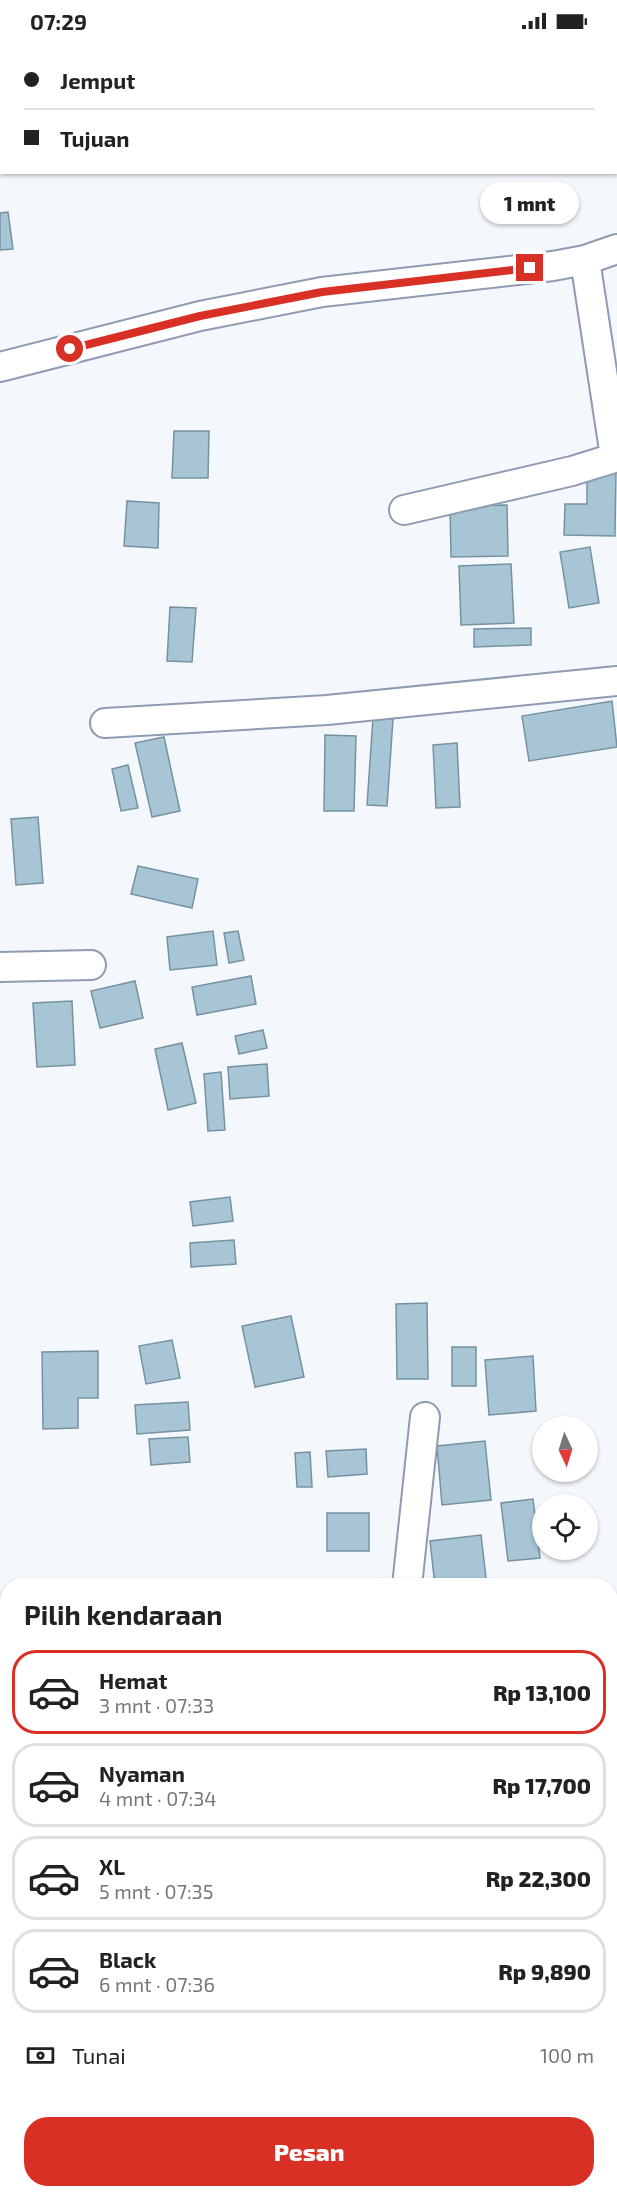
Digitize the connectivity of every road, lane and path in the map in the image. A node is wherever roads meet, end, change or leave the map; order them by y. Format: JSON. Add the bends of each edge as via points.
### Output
{"nodes":[{"id":1,"x":617,"y":249,"type":"edge"},
{"id":2,"x":585,"y":260,"type":"junction"},
{"id":3,"x":0,"y":367,"type":"edge"},
{"id":4,"x":617,"y":455,"type":"edge"},
{"id":5,"x":404,"y":510,"type":"dead end"},
{"id":6,"x":617,"y":681,"type":"edge"},
{"id":7,"x":105,"y":723,"type":"dead end"},
{"id":8,"x":91,"y":965,"type":"dead end"},
{"id":9,"x":0,"y":967,"type":"edge"},
{"id":10,"x":424,"y":1417,"type":"dead end"},
{"id":11,"x":407,"y":1578,"type":"edge"}],
"edges":[{"from":1,"to":2,"type":"street"},
{"from":2,"to":3,"type":"street","via":[[322,292],[200,316]]},
{"from":2,"to":4,"type":"street"},
{"from":4,"to":5,"type":"street","via":[[572,471]]},
{"from":6,"to":7,"type":"street","via":[[327,710]]},
{"from":8,"to":9,"type":"street"},
{"from":10,"to":11,"type":"street"}]}
